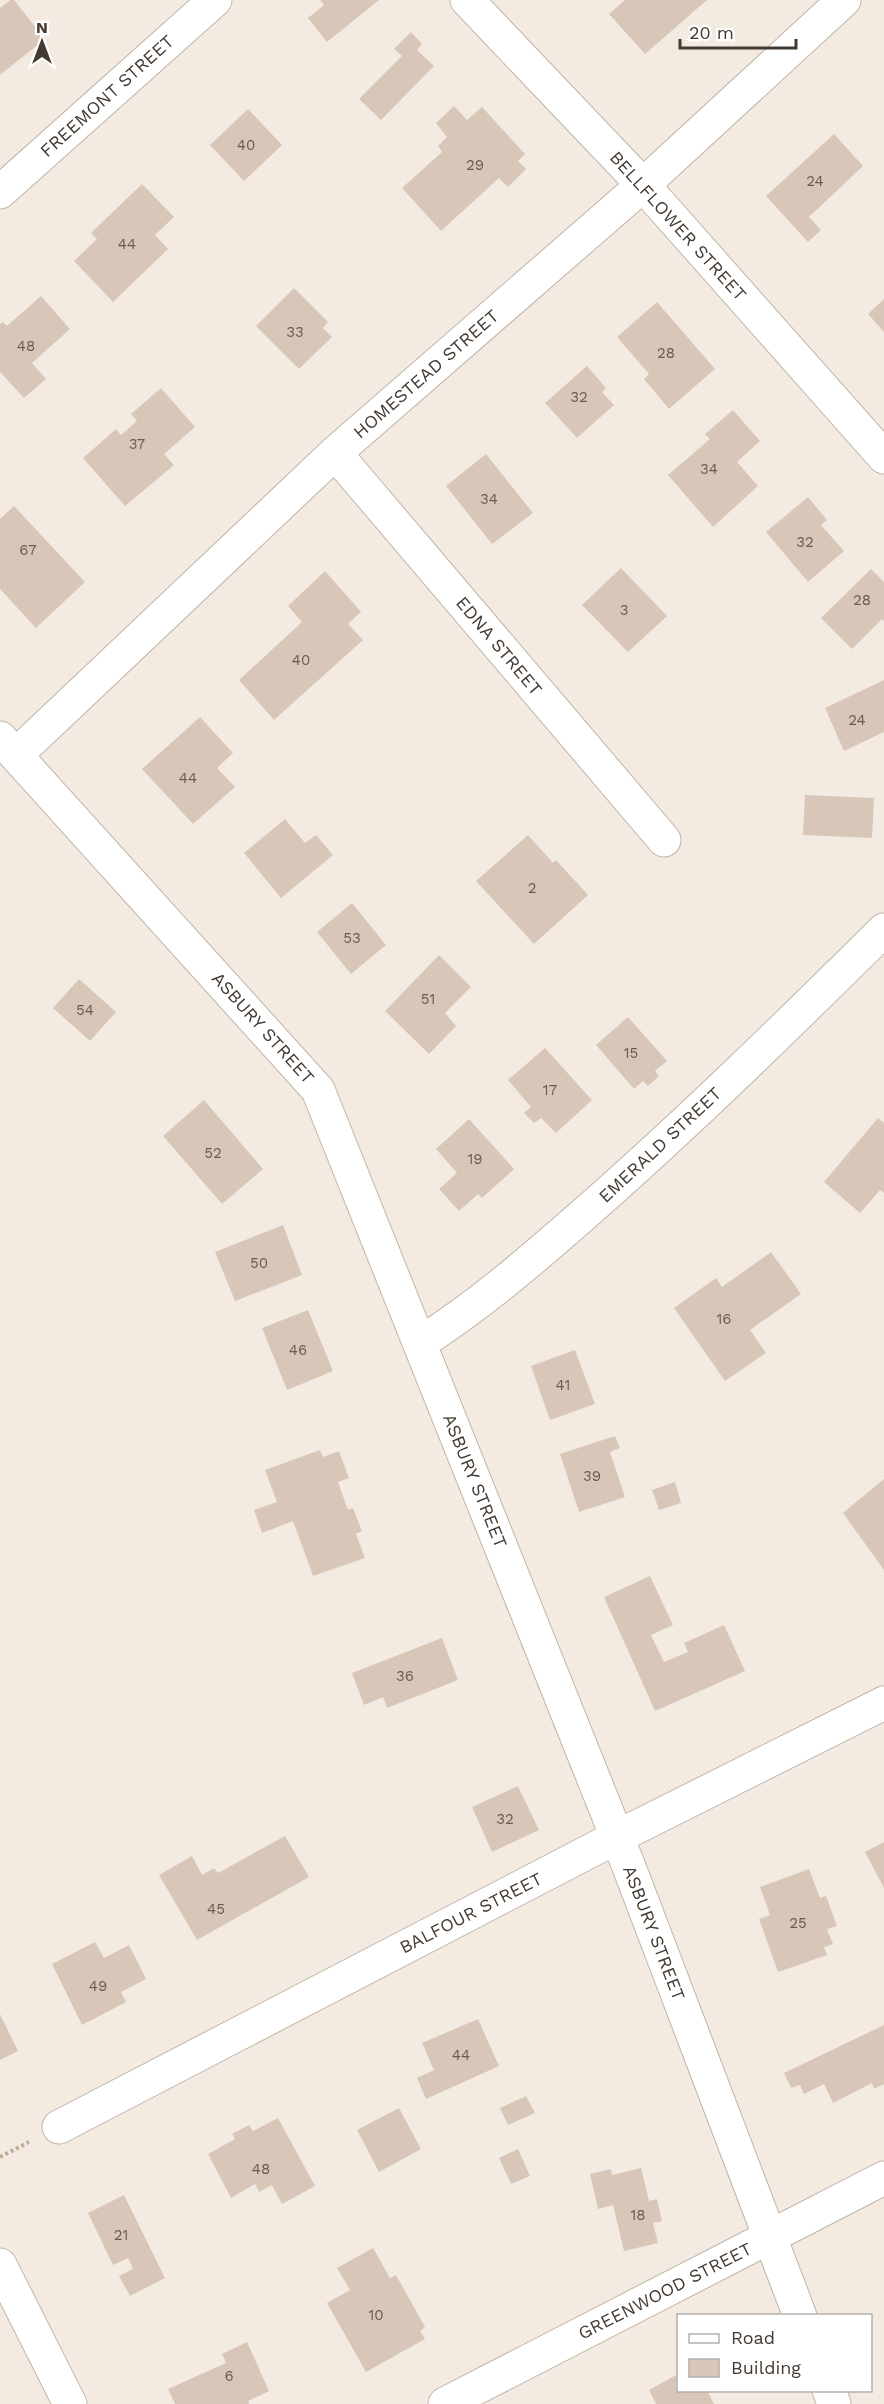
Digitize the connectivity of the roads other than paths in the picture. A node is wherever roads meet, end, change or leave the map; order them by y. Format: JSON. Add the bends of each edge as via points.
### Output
{"nodes":[{"id":1,"x":215,"y":0,"type":"edge"},
{"id":2,"x":467,"y":0,"type":"edge"},
{"id":3,"x":844,"y":0,"type":"edge"},
{"id":4,"x":643,"y":185,"type":"junction"},
{"id":5,"x":0,"y":192,"type":"edge"},
{"id":6,"x":335,"y":453,"type":"junction"},
{"id":7,"x":884,"y":457,"type":"edge"},
{"id":8,"x":8,"y":746,"type":"edge"},
{"id":9,"x":664,"y":840,"type":"dead end"},
{"id":10,"x":884,"y":930,"type":"edge"},
{"id":11,"x":420,"y":1343,"type":"junction"},
{"id":12,"x":884,"y":1703,"type":"edge"},
{"id":13,"x":617,"y":1838,"type":"junction"},
{"id":14,"x":59,"y":2127,"type":"dead end"},
{"id":15,"x":884,"y":2178,"type":"edge"},
{"id":16,"x":770,"y":2237,"type":"junction"},
{"id":17,"x":0,"y":2265,"type":"edge"},
{"id":18,"x":799,"y":2314,"type":"edge"},
{"id":19,"x":70,"y":2404,"type":"edge"},
{"id":20,"x":445,"y":2404,"type":"edge"}],
"edges":[{"from":1,"to":5,"type":"street","name":"FREEMONT STREET"},
{"from":2,"to":4,"type":"street","name":"BELLFLOWER STREET"},
{"from":3,"to":4,"type":"street","name":"HOMESTEAD STREET"},
{"from":4,"to":6,"type":"street","name":"HOMESTEAD STREET"},
{"from":4,"to":7,"type":"street","name":"BELLFLOWER STREET"},
{"from":6,"to":8,"type":"street","name":"HOMESTEAD STREET"},
{"from":6,"to":9,"type":"street","name":"EDNA STREET"},
{"from":8,"to":11,"type":"street","name":"ASBURY STREET","via":[[318,1090]]},
{"from":10,"to":11,"type":"street","name":"EMERALD STREET","via":[[659,1149],[514,1276]]},
{"from":11,"to":13,"type":"street","name":"ASBURY STREET"},
{"from":12,"to":13,"type":"street","name":"BALFOUR STREET"},
{"from":13,"to":14,"type":"street","name":"BALFOUR STREET"},
{"from":13,"to":16,"type":"street","name":"ASBURY STREET"},
{"from":15,"to":16,"type":"street","name":"GREENWOOD STREET"},
{"from":16,"to":18,"type":"street","name":"ASBURY STREET"},
{"from":16,"to":20,"type":"street","name":"GREENWOOD STREET"},
{"from":17,"to":19,"type":"street"}]}
